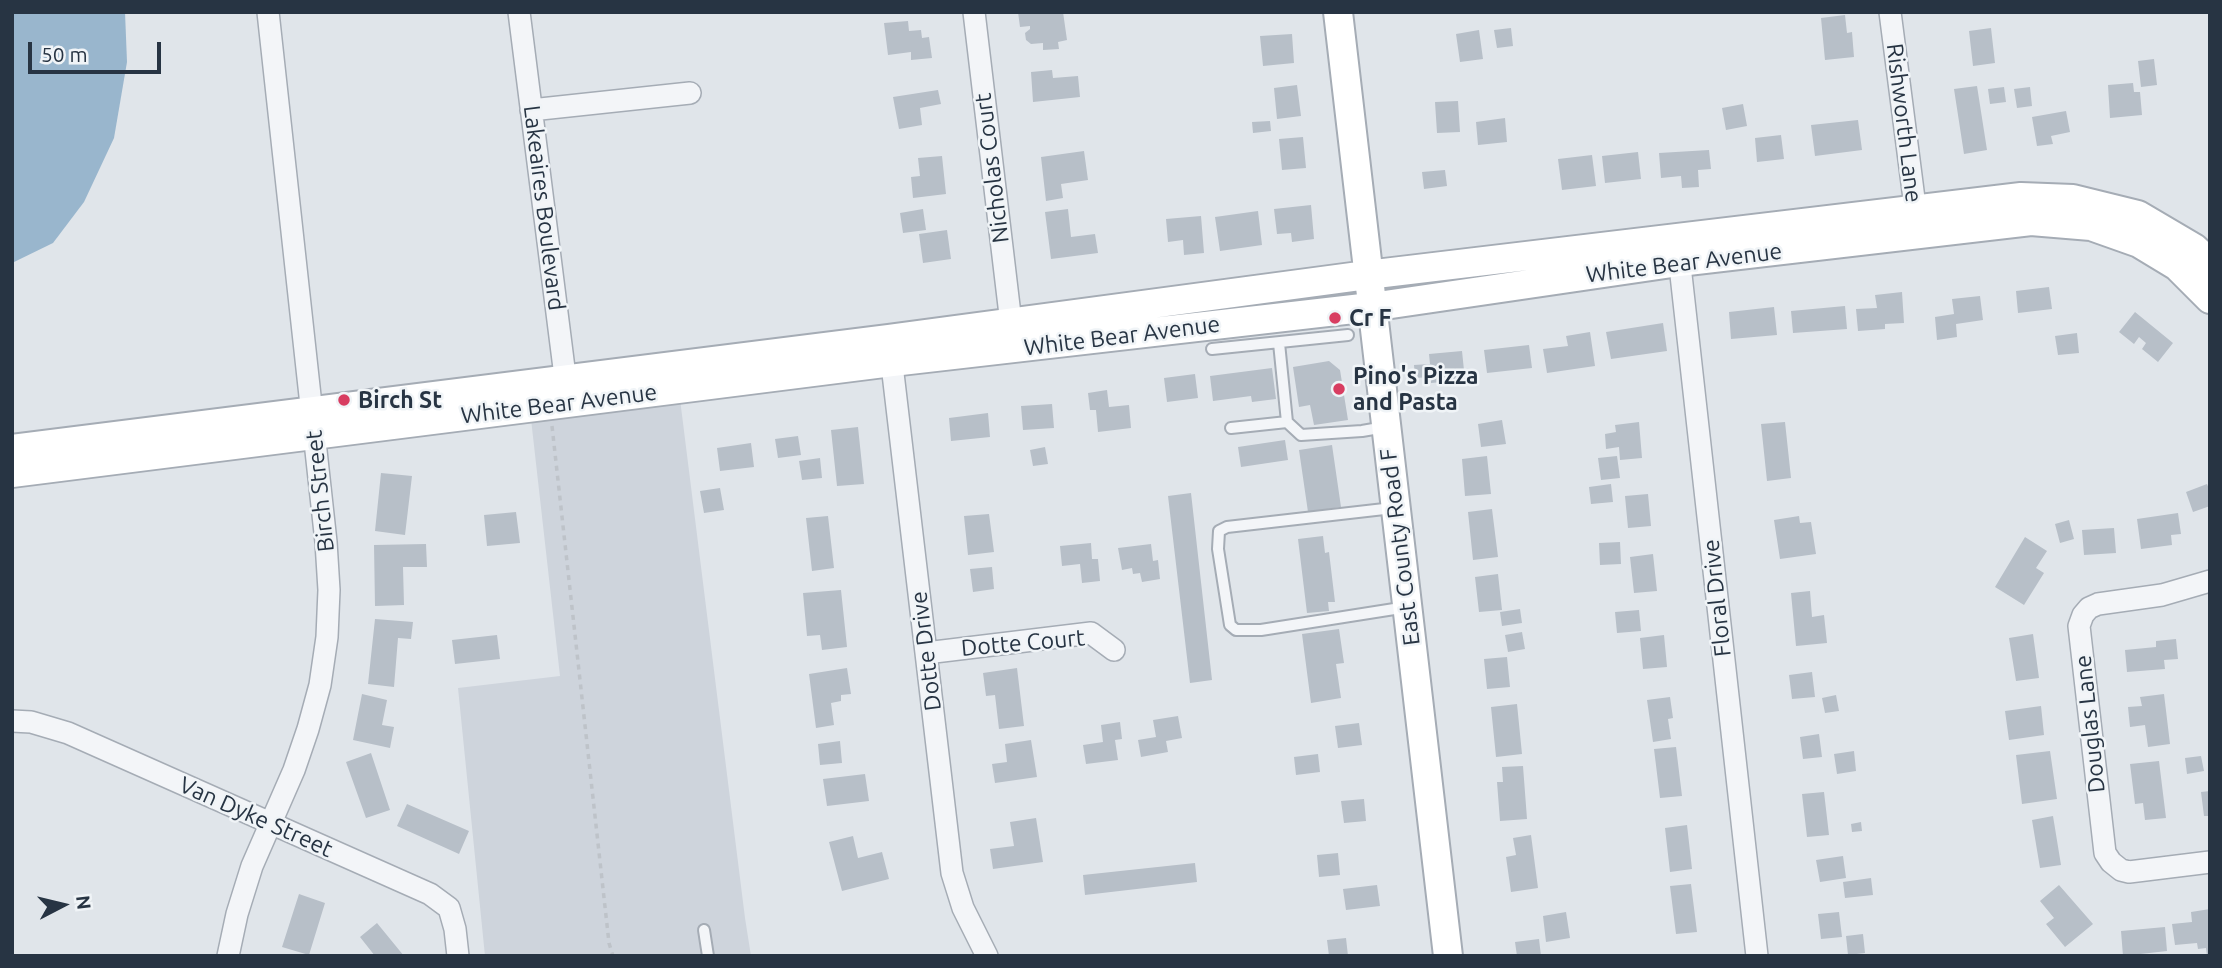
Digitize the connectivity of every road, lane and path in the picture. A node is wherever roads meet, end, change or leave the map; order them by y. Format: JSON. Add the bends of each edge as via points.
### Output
{"nodes":[{"id":1,"x":268,"y":12,"type":"edge"},
{"id":2,"x":519,"y":12,"type":"edge"},
{"id":3,"x":974,"y":12,"type":"edge"},
{"id":4,"x":1338,"y":12,"type":"edge"},
{"id":5,"x":1890,"y":12,"type":"edge"},
{"id":6,"x":690,"y":93,"type":"dead end"},
{"id":7,"x":531,"y":110,"type":"junction"},
{"id":8,"x":1917,"y":222,"type":"junction"},
{"id":9,"x":1678,"y":251,"type":"junction"},
{"id":10,"x":2210,"y":264,"type":"edge"},
{"id":11,"x":1367,"y":275,"type":"junction"},
{"id":12,"x":2210,"y":299,"type":"edge"},
{"id":13,"x":1371,"y":307,"type":"junction"},
{"id":14,"x":1011,"y":323,"type":"junction"},
{"id":15,"x":1348,"y":335,"type":"dead end"},
{"id":16,"x":1279,"y":343,"type":"junction"},
{"id":17,"x":1212,"y":349,"type":"dead end"},
{"id":18,"x":890,"y":351,"type":"junction"},
{"id":19,"x":561,"y":396,"type":"junction"},
{"id":20,"x":1287,"y":422,"type":"junction"},
{"id":21,"x":312,"y":423,"type":"junction"},
{"id":22,"x":1385,"y":427,"type":"junction"},
{"id":23,"x":1231,"y":428,"type":"dead end"},
{"id":24,"x":12,"y":449,"type":"edge"},
{"id":25,"x":12,"y":472,"type":"edge"},
{"id":26,"x":1395,"y":508,"type":"junction"},
{"id":27,"x":2210,"y":581,"type":"edge"},
{"id":28,"x":1407,"y":607,"type":"junction"},
{"id":29,"x":1114,"y":650,"type":"dead end"},
{"id":30,"x":926,"y":653,"type":"junction"},
{"id":31,"x":12,"y":721,"type":"edge"},
{"id":32,"x":269,"y":824,"type":"junction"},
{"id":33,"x":2210,"y":862,"type":"edge"},
{"id":34,"x":704,"y":930,"type":"dead end"},
{"id":35,"x":228,"y":956,"type":"edge"},
{"id":36,"x":458,"y":956,"type":"edge"},
{"id":37,"x":613,"y":956,"type":"edge"},
{"id":38,"x":708,"y":956,"type":"edge"},
{"id":39,"x":987,"y":956,"type":"edge"},
{"id":40,"x":1448,"y":956,"type":"edge"},
{"id":41,"x":1757,"y":956,"type":"edge"}],
"edges":[{"from":1,"to":21,"type":"street","name":"Birch Street"},
{"from":2,"to":7,"type":"street","name":"Lakeaires Boulevard"},
{"from":3,"to":14,"type":"street","name":"Nicholas Court"},
{"from":4,"to":11,"type":"main road","name":"East County Road F"},
{"from":5,"to":8,"type":"street","name":"Rishworth Lane"},
{"from":6,"to":7,"type":"street"},
{"from":7,"to":19,"type":"street","name":"Lakeaires Boulevard"},
{"from":8,"to":9,"type":"main road","name":"White Bear Avenue"},
{"from":8,"to":10,"type":"main road","name":"White Bear Avenue","via":[[2021,197],[2073,200],[2138,215],[2194,248]]},
{"from":8,"to":12,"type":"main road","name":"White Bear Avenue","via":[[2031,221],[2091,226],[2139,243],[2176,266]]},
{"from":9,"to":11,"type":"main road","name":"White Bear Avenue"},
{"from":9,"to":13,"type":"main road","name":"White Bear Avenue"},
{"from":9,"to":41,"type":"street","name":"Floral Drive"},
{"from":11,"to":13,"type":"main road","name":"East County Road F"},
{"from":11,"to":14,"type":"main road","name":"White Bear Avenue"},
{"from":13,"to":18,"type":"main road","name":"White Bear Avenue"},
{"from":13,"to":22,"type":"main road","name":"East County Road F"},
{"from":14,"to":18,"type":"main road","name":"White Bear Avenue"},
{"from":15,"to":16,"type":"lane"},
{"from":16,"to":17,"type":"lane"},
{"from":16,"to":20,"type":"lane"},
{"from":18,"to":19,"type":"main road","name":"White Bear Avenue"},
{"from":18,"to":30,"type":"street","name":"Dotte Drive"},
{"from":19,"to":21,"type":"main road","name":"White Bear Avenue"},
{"from":19,"to":37,"type":"path"},
{"from":20,"to":22,"type":"lane","via":[[1301,435]]},
{"from":20,"to":23,"type":"lane"},
{"from":21,"to":24,"type":"main road","name":"White Bear Avenue"},
{"from":21,"to":25,"type":"main road","name":"White Bear Avenue"},
{"from":21,"to":32,"type":"street","name":"Birch Street","via":[[326,542],[327,637],[309,729]]},
{"from":22,"to":26,"type":"main road","name":"East County Road F"},
{"from":26,"to":28,"type":"main road","name":"East County Road F"},
{"from":26,"to":28,"type":"lane","via":[[1227,527],[1219,531],[1218,548],[1230,625],[1236,630]]},
{"from":27,"to":33,"type":"street","name":"Douglas Lane","via":[[2162,595],[2098,604],[2083,615],[2080,626],[2105,853],[2110,862],[2129,872]]},
{"from":28,"to":40,"type":"main road","name":"East County Road F"},
{"from":29,"to":30,"type":"street","name":"Dotte Court","via":[[1091,633]]},
{"from":30,"to":39,"type":"street","name":"Dotte Drive","via":[[952,873]]},
{"from":31,"to":32,"type":"street","name":"Van Dyke Street","via":[[68,733]]},
{"from":32,"to":35,"type":"street","name":"Birch Street","via":[[248,878]]},
{"from":32,"to":36,"type":"street","name":"Van Dyke Street","via":[[430,894],[449,908]]},
{"from":34,"to":38,"type":"lane"}]}
